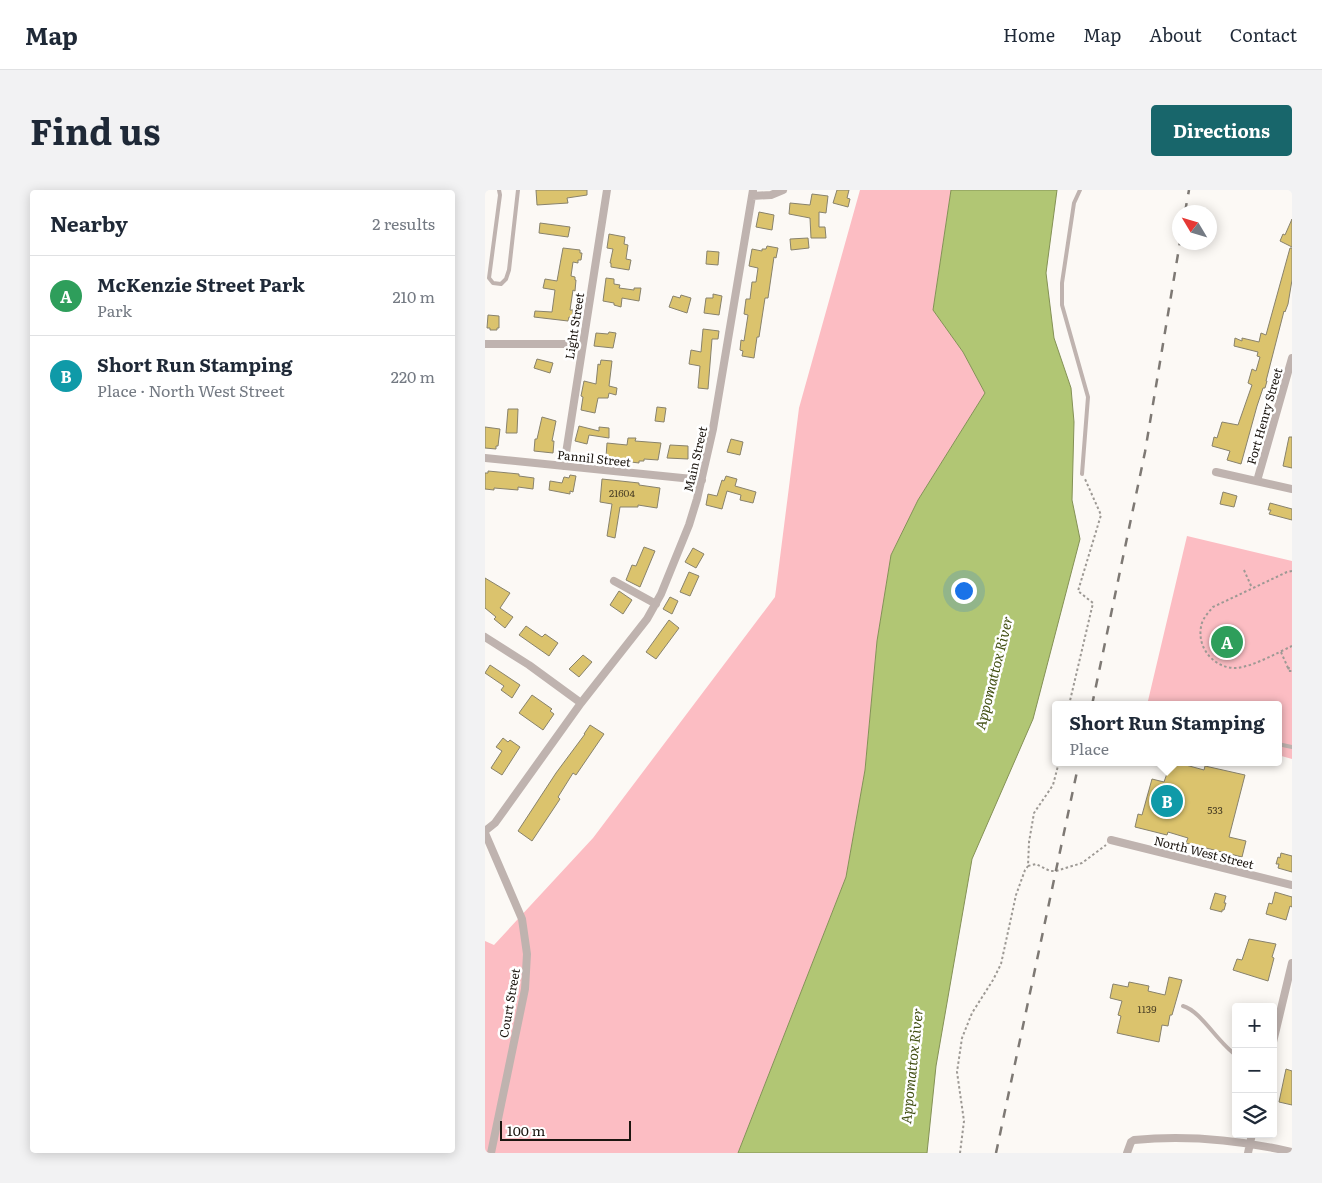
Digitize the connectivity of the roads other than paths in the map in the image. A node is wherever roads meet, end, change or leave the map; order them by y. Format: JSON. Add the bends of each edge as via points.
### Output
{"nodes":[{"id":1,"x":499,"y":190,"type":"edge"},
{"id":2,"x":518,"y":190,"type":"edge"},
{"id":3,"x":607,"y":190,"type":"edge"},
{"id":4,"x":783,"y":190,"type":"edge"},
{"id":5,"x":1080,"y":190,"type":"edge"},
{"id":6,"x":752,"y":193,"type":"edge"},
{"id":7,"x":485,"y":344,"type":"edge"},
{"id":8,"x":583,"y":344,"type":"junction"},
{"id":9,"x":1292,"y":358,"type":"edge"},
{"id":10,"x":485,"y":458,"type":"edge"},
{"id":11,"x":564,"y":466,"type":"junction"},
{"id":12,"x":1216,"y":472,"type":"dead end"},
{"id":13,"x":1082,"y":474,"type":"road end"},
{"id":14,"x":702,"y":480,"type":"junction"},
{"id":15,"x":1257,"y":481,"type":"junction"},
{"id":16,"x":1292,"y":489,"type":"edge"},
{"id":17,"x":614,"y":581,"type":"dead end"},
{"id":18,"x":656,"y":604,"type":"junction"},
{"id":19,"x":485,"y":637,"type":"edge"},
{"id":20,"x":581,"y":703,"type":"junction"},
{"id":21,"x":485,"y":832,"type":"edge"},
{"id":22,"x":1111,"y":840,"type":"road end"},
{"id":23,"x":1292,"y":885,"type":"edge"},
{"id":24,"x":1292,"y":962,"type":"edge"},
{"id":25,"x":1183,"y":1006,"type":"dead end"},
{"id":26,"x":1277,"y":1025,"type":"edge"},
{"id":27,"x":1232,"y":1052,"type":"edge"},
{"id":28,"x":1251,"y":1138,"type":"edge"},
{"id":29,"x":1249,"y":1144,"type":"junction"},
{"id":30,"x":1128,"y":1152,"type":"edge"},
{"id":31,"x":1292,"y":1152,"type":"edge"},
{"id":32,"x":491,"y":1153,"type":"edge"},
{"id":33,"x":1247,"y":1153,"type":"edge"}],
"edges":[{"from":1,"to":2,"type":"lane","via":[[489,278],[493,284],[501,284],[509,270]]},
{"from":3,"to":8,"type":"street","name":"Light Street"},
{"from":4,"to":6,"type":"street","via":[[771,195]]},
{"from":5,"to":13,"type":"lane","via":[[1074,203],[1062,283],[1062,306],[1088,397]]},
{"from":6,"to":14,"type":"street","name":"Main Street","via":[[726,357]]},
{"from":7,"to":8,"type":"street"},
{"from":8,"to":11,"type":"street","name":"Light Street"},
{"from":9,"to":15,"type":"street","name":"Fort Henry Street"},
{"from":10,"to":11,"type":"street","name":"Pannil Street"},
{"from":11,"to":14,"type":"street","name":"Pannil Street"},
{"from":12,"to":15,"type":"street"},
{"from":14,"to":18,"type":"street","name":"Main Street","via":[[689,525]]},
{"from":15,"to":16,"type":"street"},
{"from":17,"to":18,"type":"street"},
{"from":18,"to":20,"type":"street","name":"Main Street","via":[[635,636]]},
{"from":19,"to":20,"type":"street"},
{"from":20,"to":21,"type":"street","name":"Main Street","via":[[495,823]]},
{"from":21,"to":32,"type":"street","name":"Court Street","via":[[522,919],[527,954],[525,989]]},
{"from":22,"to":23,"type":"street","name":"North West Street"},
{"from":24,"to":26,"type":"street"},
{"from":25,"to":27,"type":"lane","via":[[1195,1011]]},
{"from":28,"to":29,"type":"street"},
{"from":29,"to":30,"type":"street","via":[[1153,1138],[1133,1140]]},
{"from":29,"to":31,"type":"street"},
{"from":29,"to":33,"type":"street"}]}
